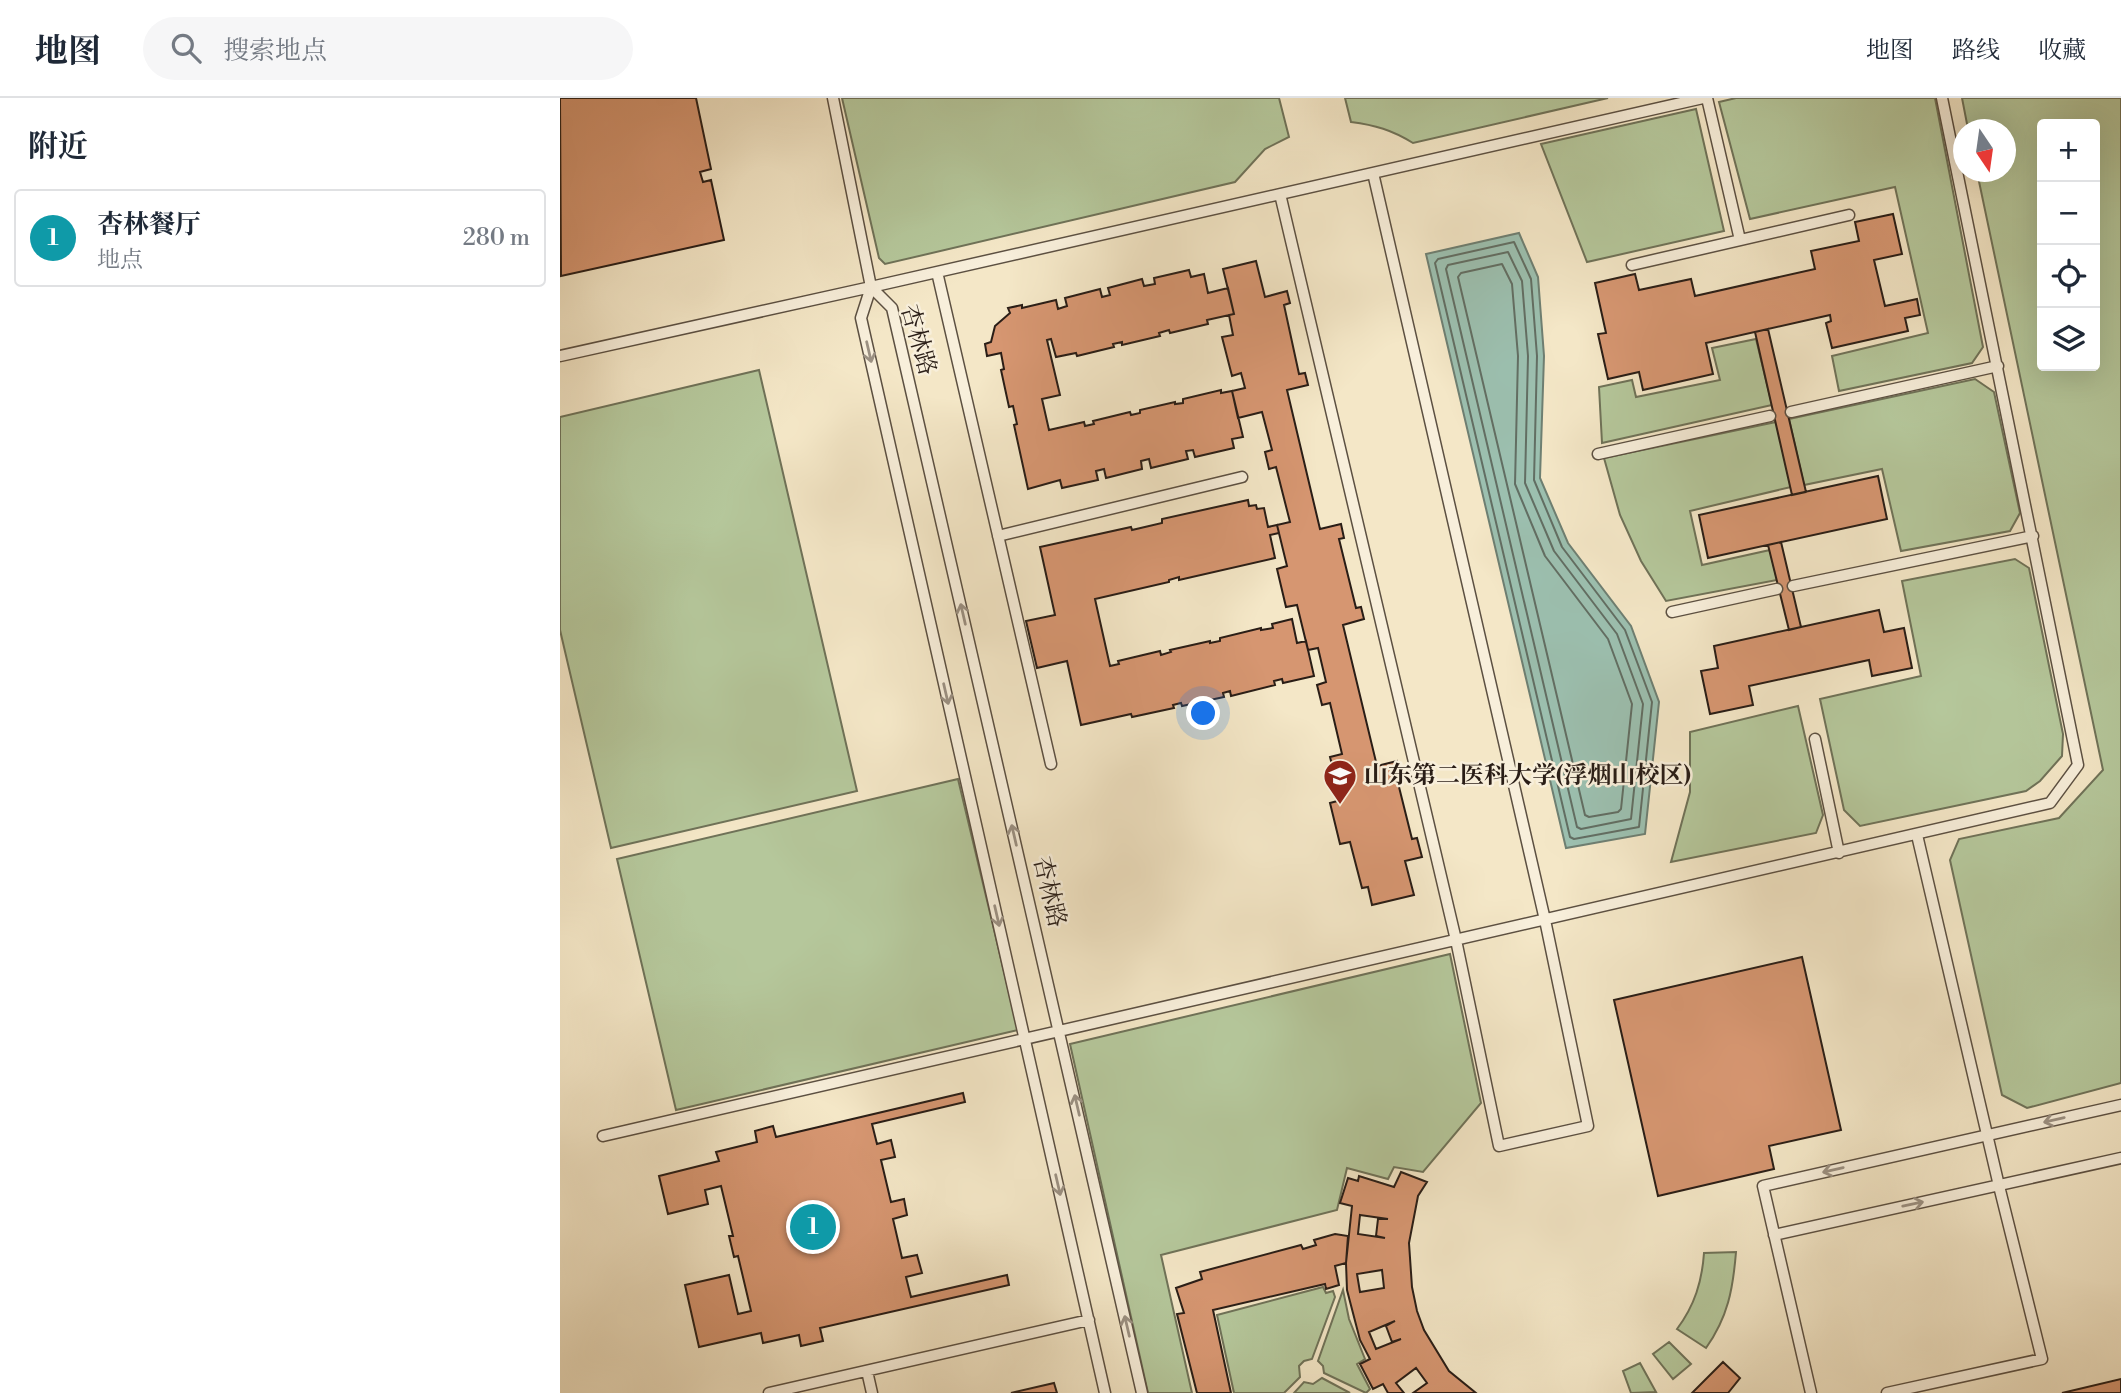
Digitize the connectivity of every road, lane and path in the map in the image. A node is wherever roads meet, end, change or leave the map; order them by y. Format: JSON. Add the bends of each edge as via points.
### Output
{"nodes":[{"id":1,"x":832,"y":98,"type":"edge"},
{"id":2,"x":1705,"y":98,"type":"edge"},
{"id":3,"x":1942,"y":98,"type":"edge"},
{"id":4,"x":1373,"y":173,"type":"junction"},
{"id":5,"x":1280,"y":194,"type":"junction"},
{"id":6,"x":1849,"y":215,"type":"dead end"},
{"id":7,"x":1740,"y":240,"type":"junction"},
{"id":8,"x":1632,"y":265,"type":"dead end"},
{"id":9,"x":937,"y":272,"type":"junction"},
{"id":10,"x":871,"y":287,"type":"junction"},
{"id":11,"x":560,"y":356,"type":"edge"},
{"id":12,"x":1998,"y":366,"type":"junction"},
{"id":13,"x":1791,"y":411,"type":"dead end"},
{"id":14,"x":1770,"y":416,"type":"dead end"},
{"id":15,"x":1598,"y":454,"type":"dead end"},
{"id":16,"x":1242,"y":477,"type":"dead end"},
{"id":17,"x":998,"y":536,"type":"junction"},
{"id":18,"x":2033,"y":536,"type":"junction"},
{"id":19,"x":1793,"y":586,"type":"dead end"},
{"id":20,"x":1777,"y":589,"type":"dead end"},
{"id":21,"x":1672,"y":612,"type":"dead end"},
{"id":22,"x":1815,"y":739,"type":"dead end"},
{"id":23,"x":1051,"y":764,"type":"dead end"},
{"id":24,"x":1917,"y":835,"type":"junction"},
{"id":25,"x":1839,"y":853,"type":"junction"},
{"id":26,"x":1545,"y":920,"type":"junction"},
{"id":27,"x":1456,"y":940,"type":"junction"},
{"id":28,"x":1060,"y":1031,"type":"junction"},
{"id":29,"x":1025,"y":1039,"type":"junction"},
{"id":30,"x":2121,"y":1105,"type":"edge"},
{"id":31,"x":1987,"y":1135,"type":"junction"},
{"id":32,"x":603,"y":1136,"type":"dead end"},
{"id":33,"x":2121,"y":1158,"type":"edge"},
{"id":34,"x":1999,"y":1185,"type":"junction"},
{"id":35,"x":1774,"y":1235,"type":"junction"},
{"id":36,"x":1089,"y":1320,"type":"junction"},
{"id":37,"x":867,"y":1371,"type":"junction"},
{"id":38,"x":769,"y":1393,"type":"edge"},
{"id":39,"x":873,"y":1393,"type":"edge"},
{"id":40,"x":1105,"y":1393,"type":"edge"},
{"id":41,"x":1142,"y":1393,"type":"edge"},
{"id":42,"x":1811,"y":1393,"type":"edge"},
{"id":43,"x":1887,"y":1393,"type":"edge"}],
"edges":[{"from":1,"to":10,"type":"lane"},
{"from":2,"to":4,"type":"lane"},
{"from":2,"to":7,"type":"lane"},
{"from":3,"to":12,"type":"lane"},
{"from":4,"to":5,"type":"lane"},
{"from":4,"to":26,"type":"lane"},
{"from":5,"to":9,"type":"lane"},
{"from":5,"to":27,"type":"lane"},
{"from":6,"to":7,"type":"lane"},
{"from":7,"to":8,"type":"lane"},
{"from":9,"to":10,"type":"lane"},
{"from":9,"to":17,"type":"lane"},
{"from":10,"to":11,"type":"lane"},
{"from":28,"to":10,"type":"lane","name":"杏林路","one_way":true,"via":[[892,308]]},
{"from":10,"to":29,"type":"lane","name":"杏林路","one_way":true,"via":[[861,318]]},
{"from":12,"to":13,"type":"lane"},
{"from":12,"to":18,"type":"lane"},
{"from":14,"to":15,"type":"lane"},
{"from":16,"to":17,"type":"lane"},
{"from":17,"to":23,"type":"lane"},
{"from":18,"to":19,"type":"lane"},
{"from":18,"to":24,"type":"lane","via":[[2078,765],[2050,803]]},
{"from":20,"to":21,"type":"lane"},
{"from":22,"to":25,"type":"lane"},
{"from":24,"to":25,"type":"lane"},
{"from":24,"to":31,"type":"lane"},
{"from":25,"to":26,"type":"lane"},
{"from":26,"to":27,"type":"lane"},
{"from":26,"to":27,"type":"lane","via":[[1588,1126],[1499,1146]]},
{"from":27,"to":28,"type":"lane"},
{"from":28,"to":29,"type":"lane"},
{"from":41,"to":28,"type":"lane","name":"杏林路","one_way":true},
{"from":29,"to":32,"type":"lane"},
{"from":29,"to":36,"type":"lane","name":"杏林路","one_way":true},
{"from":30,"to":31,"type":"lane","one_way":true},
{"from":31,"to":34,"type":"lane"},
{"from":31,"to":35,"type":"lane","one_way":true,"via":[[1763,1186]]},
{"from":33,"to":34,"type":"lane"},
{"from":35,"to":34,"type":"lane","one_way":true},
{"from":34,"to":43,"type":"lane","via":[[2042,1359]]},
{"from":35,"to":42,"type":"lane"},
{"from":36,"to":37,"type":"lane"},
{"from":36,"to":40,"type":"lane","name":"杏林路"},
{"from":37,"to":38,"type":"lane"},
{"from":37,"to":39,"type":"lane"}]}
